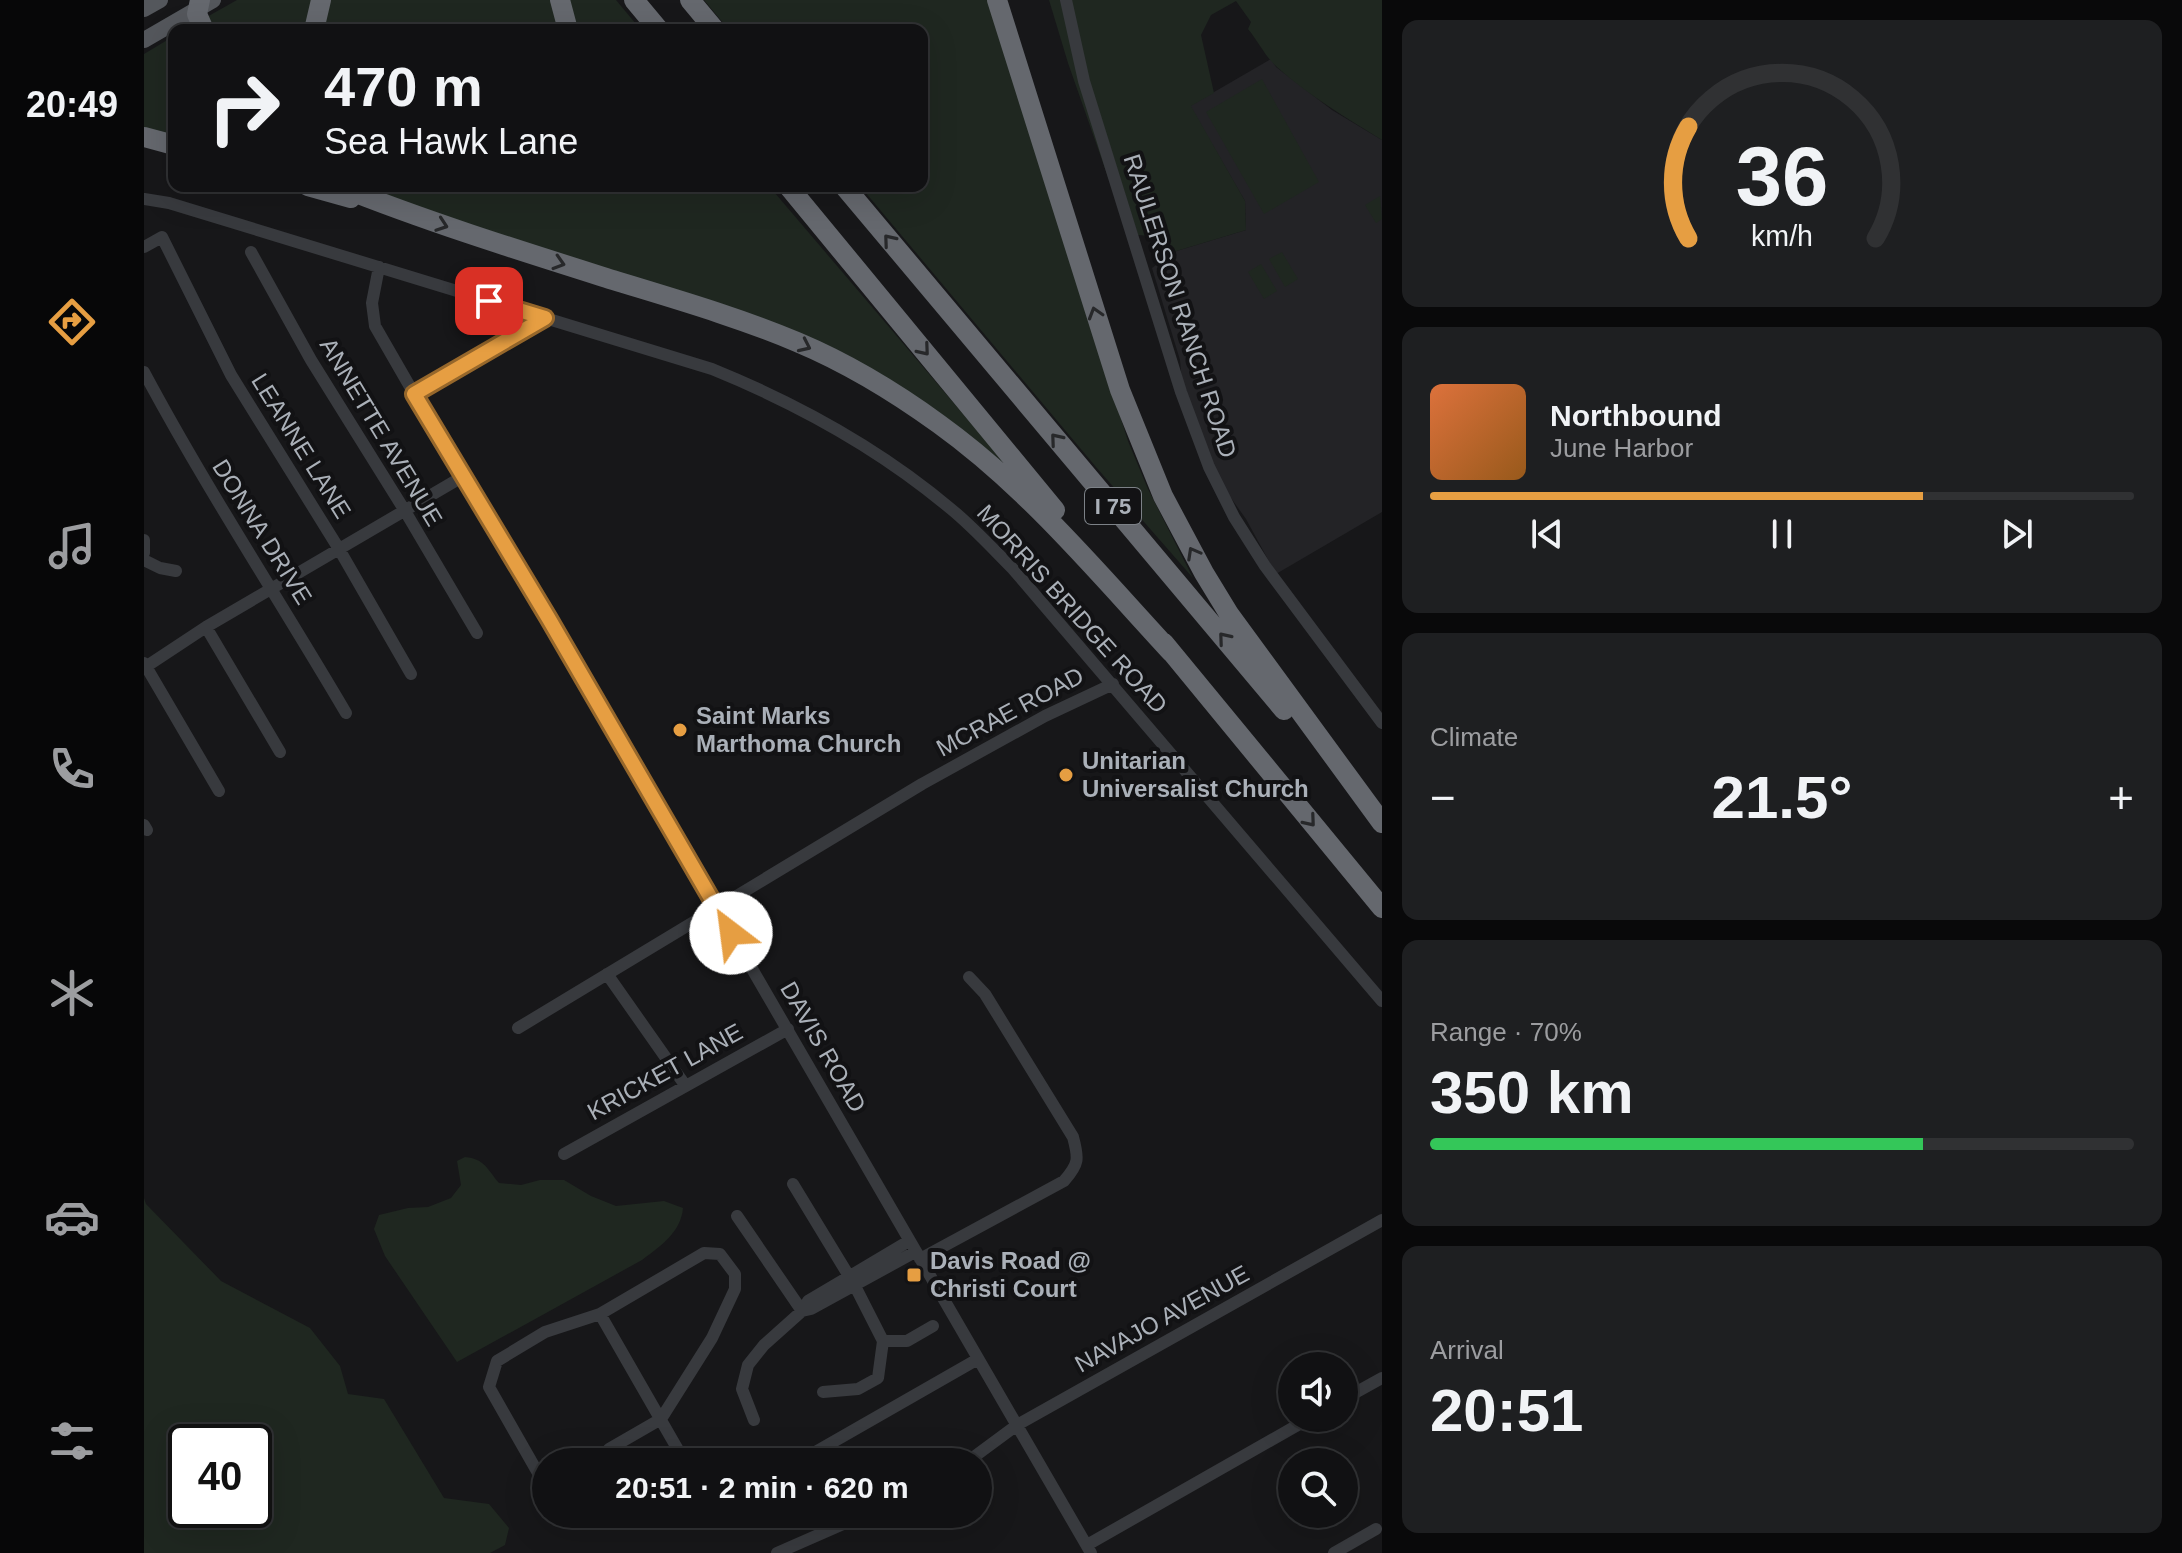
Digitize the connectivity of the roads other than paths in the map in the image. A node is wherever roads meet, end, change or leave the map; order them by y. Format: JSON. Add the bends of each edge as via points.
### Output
{"nodes":[{"id":1,"x":160,"y":0,"type":"edge"},
{"id":2,"x":321,"y":0,"type":"edge"},
{"id":3,"x":560,"y":0,"type":"edge"},
{"id":4,"x":634,"y":0,"type":"edge"},
{"id":5,"x":690,"y":0,"type":"edge"},
{"id":6,"x":997,"y":0,"type":"edge"},
{"id":7,"x":1008,"y":0,"type":"edge"},
{"id":8,"x":1066,"y":0,"type":"edge"},
{"id":9,"x":204,"y":3,"type":"edge"},
{"id":10,"x":144,"y":9,"type":"edge"},
{"id":11,"x":170,"y":24,"type":"edge"},
{"id":12,"x":200,"y":24,"type":"edge"},
{"id":13,"x":315,"y":24,"type":"edge"},
{"id":14,"x":566,"y":24,"type":"edge"},
{"id":15,"x":654,"y":24,"type":"edge"},
{"id":16,"x":710,"y":24,"type":"edge"},
{"id":17,"x":168,"y":25,"type":"edge"},
{"id":18,"x":144,"y":40,"type":"edge"},
{"id":19,"x":1028,"y":94,"type":"junction"},
{"id":20,"x":144,"y":137,"type":"edge"},
{"id":21,"x":168,"y":143,"type":"edge"},
{"id":22,"x":330,"y":192,"type":"edge"},
{"id":23,"x":353,"y":192,"type":"edge"},
{"id":24,"x":793,"y":192,"type":"edge"},
{"id":25,"x":849,"y":192,"type":"edge"},
{"id":26,"x":144,"y":199,"type":"edge"},
{"id":27,"x":400,"y":211,"type":"junction"},
{"id":28,"x":144,"y":247,"type":"edge"},
{"id":29,"x":251,"y":252,"type":"dead end"},
{"id":30,"x":379,"y":267,"type":"junction"},
{"id":31,"x":545,"y":318,"type":"junction"},
{"id":32,"x":144,"y":372,"type":"edge"},
{"id":33,"x":414,"y":394,"type":"junction"},
{"id":34,"x":462,"y":477,"type":"junction"},
{"id":35,"x":405,"y":511,"type":"junction"},
{"id":36,"x":144,"y":540,"type":"edge"},
{"id":37,"x":339,"y":549,"type":"junction"},
{"id":38,"x":144,"y":553,"type":"edge"},
{"id":39,"x":144,"y":560,"type":"edge"},
{"id":40,"x":176,"y":571,"type":"dead end"},
{"id":41,"x":272,"y":588,"type":"junction"},
{"id":42,"x":206,"y":627,"type":"junction"},
{"id":43,"x":477,"y":633,"type":"dead end"},
{"id":44,"x":1172,"y":653,"type":"junction"},
{"id":45,"x":145,"y":666,"type":"edge"},
{"id":46,"x":411,"y":674,"type":"dead end"},
{"id":47,"x":1113,"y":684,"type":"junction"},
{"id":48,"x":346,"y":713,"type":"dead end"},
{"id":49,"x":1382,"y":723,"type":"edge"},
{"id":50,"x":280,"y":752,"type":"dead end"},
{"id":51,"x":219,"y":791,"type":"dead end"},
{"id":52,"x":1382,"y":824,"type":"edge"},
{"id":53,"x":1382,"y":908,"type":"edge"},
{"id":54,"x":717,"y":909,"type":"junction"},
{"id":55,"x":607,"y":974,"type":"junction"},
{"id":56,"x":969,"y":977,"type":"dead end"},
{"id":57,"x":1382,"y":1001,"type":"edge"},
{"id":58,"x":518,"y":1028,"type":"dead end"},
{"id":59,"x":788,"y":1029,"type":"junction"},
{"id":60,"x":685,"y":1085,"type":"junction"},
{"id":61,"x":564,"y":1154,"type":"dead end"},
{"id":62,"x":793,"y":1184,"type":"dead end"},
{"id":63,"x":737,"y":1216,"type":"dead end"},
{"id":64,"x":1382,"y":1220,"type":"edge"},
{"id":65,"x":915,"y":1250,"type":"junction"},
{"id":66,"x":852,"y":1281,"type":"junction"},
{"id":67,"x":802,"y":1311,"type":"junction"},
{"id":68,"x":600,"y":1314,"type":"junction"},
{"id":69,"x":933,"y":1326,"type":"dead end"},
{"id":70,"x":883,"y":1341,"type":"junction"},
{"id":71,"x":978,"y":1359,"type":"junction"},
{"id":72,"x":1382,"y":1378,"type":"edge"},
{"id":73,"x":1358,"y":1391,"type":"edge"},
{"id":74,"x":823,"y":1392,"type":"dead end"},
{"id":75,"x":661,"y":1419,"type":"junction"},
{"id":76,"x":754,"y":1420,"type":"dead end"},
{"id":77,"x":1017,"y":1425,"type":"junction"},
{"id":78,"x":1286,"y":1432,"type":"edge"},
{"id":79,"x":611,"y":1448,"type":"edge"},
{"id":80,"x":677,"y":1448,"type":"edge"},
{"id":81,"x":822,"y":1448,"type":"edge"},
{"id":82,"x":986,"y":1448,"type":"edge"},
{"id":83,"x":532,"y":1462,"type":"edge"},
{"id":84,"x":834,"y":1528,"type":"edge"},
{"id":85,"x":1376,"y":1529,"type":"dead end"},
{"id":86,"x":1089,"y":1549,"type":"edge"},
{"id":87,"x":777,"y":1553,"type":"edge"},
{"id":88,"x":1334,"y":1553,"type":"edge"}],
"edges":[{"from":1,"to":10,"type":"main road"},
{"from":2,"to":13,"type":"highway"},
{"from":3,"to":14,"type":"highway"},
{"from":4,"to":15,"type":"highway"},
{"from":5,"to":16,"type":"highway"},
{"from":6,"to":19,"type":"highway"},
{"from":7,"to":19,"type":"highway"},
{"from":8,"to":49,"type":"street","name":"RAULERSON RANCH ROAD","via":[[1084,81],[1209,467],[1265,566]]},
{"from":9,"to":11,"type":"main road"},
{"from":9,"to":12,"type":"highway"},
{"from":17,"to":18,"type":"main road"},
{"from":52,"to":19,"type":"highway","one_way":true,"via":[[1229,614],[1163,496],[1120,390]]},
{"from":20,"to":21,"type":"highway"},
{"from":22,"to":27,"type":"highway"},
{"from":23,"to":27,"type":"highway"},
{"from":24,"to":44,"type":"highway","number":"I 75","one_way":true},
{"from":52,"to":25,"type":"highway","number":"I 75","one_way":true},
{"from":26,"to":30,"type":"street","name":"MORRIS BRIDGE ROAD"},
{"from":27,"to":44,"type":"highway","one_way":true,"via":[[741,321],[799,343],[876,383],[939,424],[1011,482]]},
{"from":28,"to":37,"type":"street","name":"LEANNE LANE","via":[[162,237],[231,375]]},
{"from":29,"to":35,"type":"street","name":"ANNETTE AVENUE"},
{"from":30,"to":31,"type":"street","name":"MORRIS BRIDGE ROAD"},
{"from":30,"to":33,"type":"street","name":"DAVIS ROAD","via":[[372,303],[375,326]]},
{"from":31,"to":33,"type":"street"},
{"from":31,"to":47,"type":"street","name":"MORRIS BRIDGE ROAD","via":[[712,369],[854,439],[980,535]]},
{"from":32,"to":41,"type":"street","name":"DONNA DRIVE"},
{"from":33,"to":34,"type":"street","name":"DAVIS ROAD"},
{"from":34,"to":35,"type":"street"},
{"from":34,"to":54,"type":"street","name":"DAVIS ROAD"},
{"from":35,"to":37,"type":"street"},
{"from":35,"to":43,"type":"street","name":"ANNETTE AVENUE"},
{"from":36,"to":38,"type":"street"},
{"from":37,"to":41,"type":"street"},
{"from":37,"to":46,"type":"street","name":"LEANNE LANE"},
{"from":39,"to":40,"type":"street"},
{"from":41,"to":42,"type":"street"},
{"from":41,"to":48,"type":"street","name":"DONNA DRIVE"},
{"from":42,"to":45,"type":"street"},
{"from":42,"to":50,"type":"street"},
{"from":44,"to":53,"type":"highway","number":"I 75","one_way":true},
{"from":45,"to":51,"type":"street"},
{"from":47,"to":54,"type":"street","name":"MCRAE ROAD","via":[[922,784]]},
{"from":47,"to":57,"type":"street","name":"MORRIS BRIDGE ROAD"},
{"from":54,"to":55,"type":"street","name":"MCRAE ROAD"},
{"from":54,"to":59,"type":"street","name":"DAVIS ROAD"},
{"from":55,"to":58,"type":"street","name":"MCRAE ROAD"},
{"from":55,"to":60,"type":"street"},
{"from":56,"to":65,"type":"street","via":[[985,994],[1073,1137],[1076,1167],[1064,1181]]},
{"from":59,"to":60,"type":"street","name":"KRICKET LANE"},
{"from":59,"to":65,"type":"street","name":"DAVIS ROAD"},
{"from":60,"to":61,"type":"street","name":"KRICKET LANE"},
{"from":62,"to":66,"type":"street"},
{"from":63,"to":67,"type":"street"},
{"from":64,"to":77,"type":"street","name":"NAVAJO AVENUE"},
{"from":65,"to":66,"type":"street"},
{"from":65,"to":71,"type":"street","name":"DAVIS ROAD"},
{"from":66,"to":67,"type":"street"},
{"from":66,"to":70,"type":"street"},
{"from":67,"to":76,"type":"street","via":[[748,1365],[742,1389]]},
{"from":68,"to":75,"type":"street"},
{"from":68,"to":75,"type":"street","via":[[704,1253],[720,1254],[735,1274],[735,1289],[712,1338]]},
{"from":68,"to":83,"type":"street","via":[[545,1332],[497,1361],[489,1387]]},
{"from":69,"to":70,"type":"street","via":[[907,1341]]},
{"from":70,"to":74,"type":"street","via":[[878,1378],[858,1389]]},
{"from":71,"to":77,"type":"street","name":"DAVIS ROAD"},
{"from":71,"to":81,"type":"street"},
{"from":72,"to":73,"type":"street"},
{"from":75,"to":79,"type":"street"},
{"from":75,"to":80,"type":"street"},
{"from":77,"to":82,"type":"street","name":"NAVAJO AVENUE"},
{"from":77,"to":86,"type":"street","name":"DAVIS ROAD"},
{"from":78,"to":86,"type":"street"},
{"from":84,"to":87,"type":"street"},
{"from":85,"to":88,"type":"street"}]}
